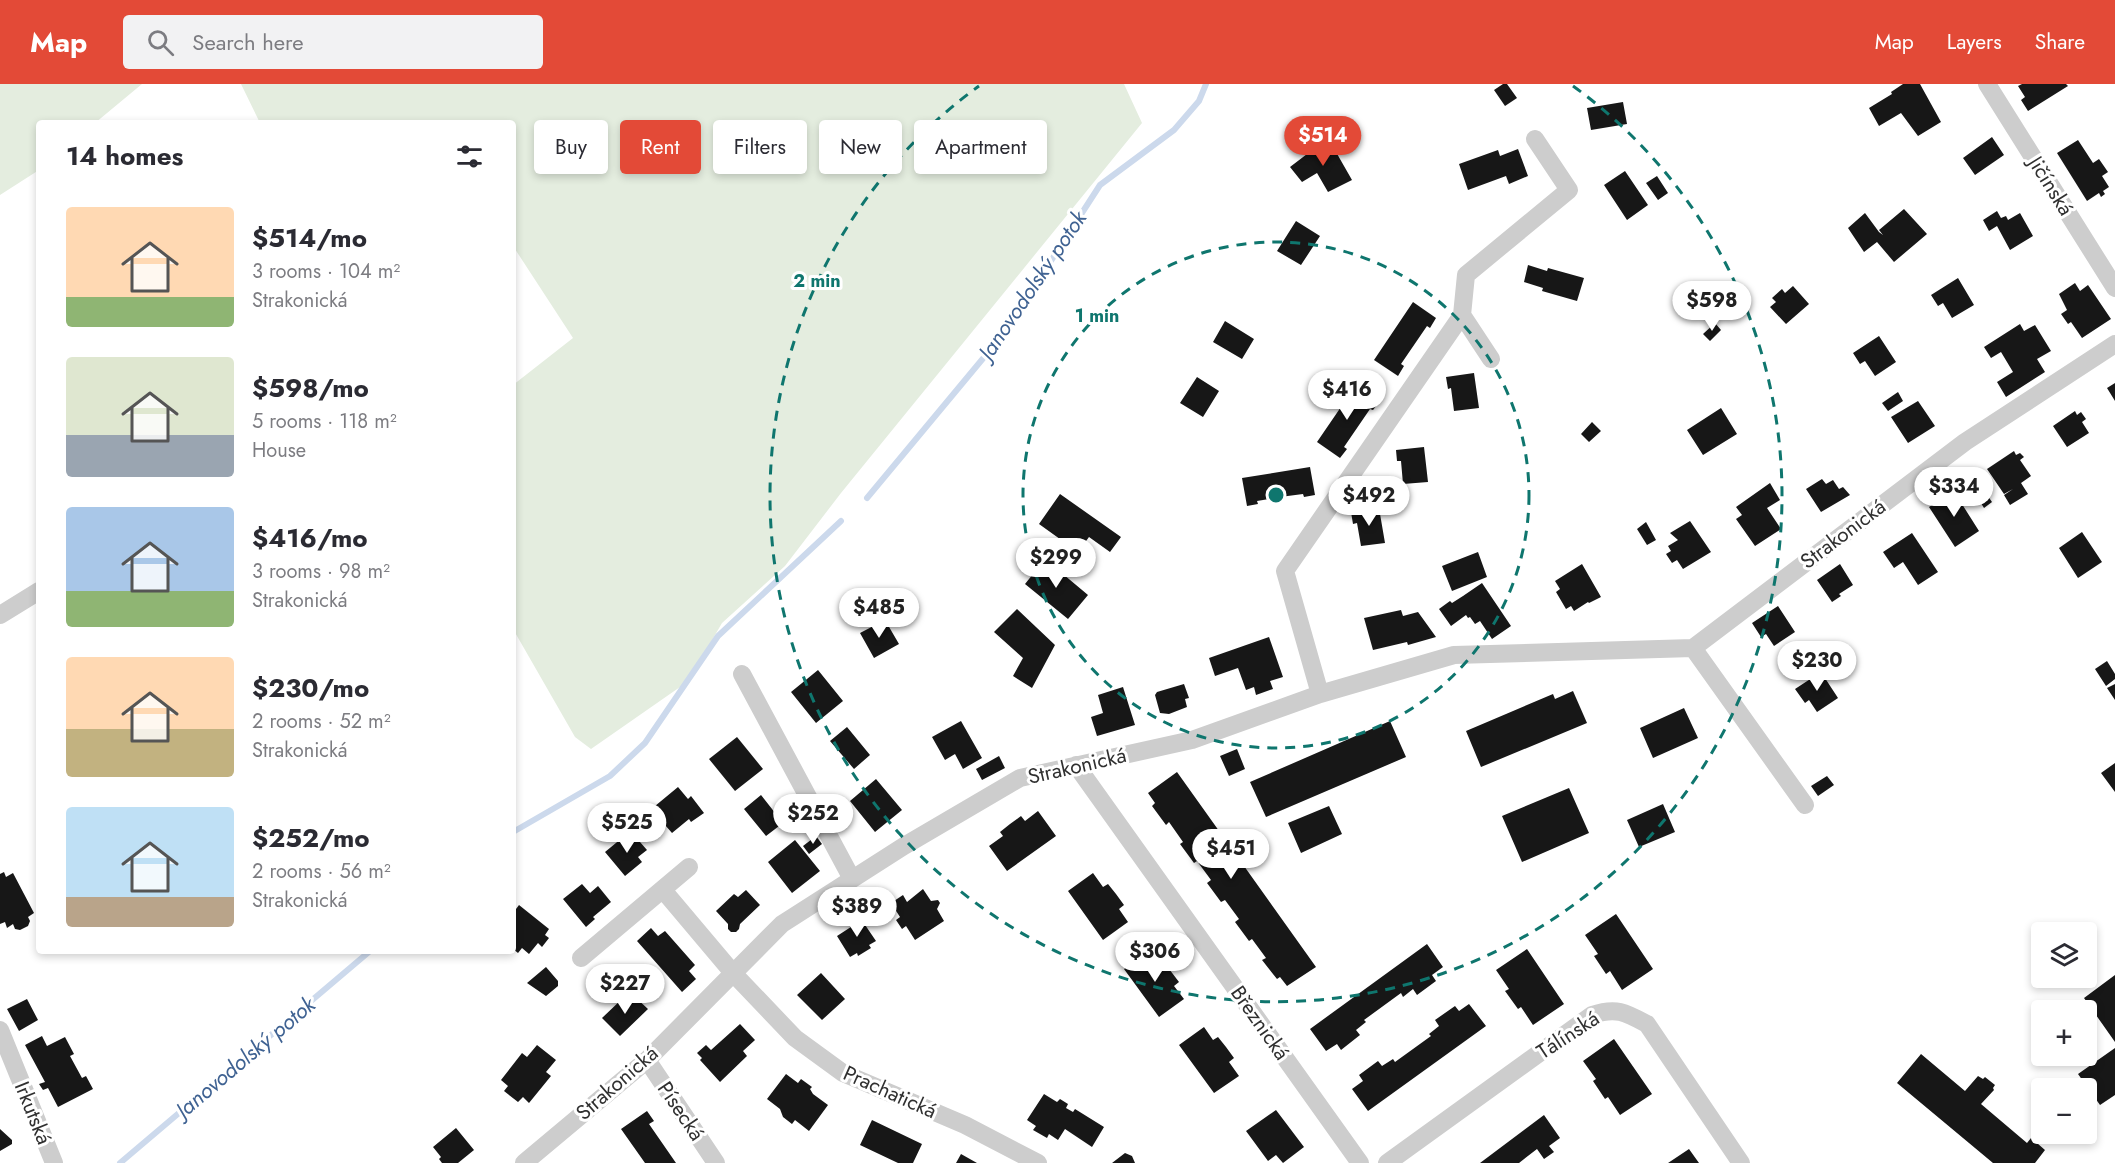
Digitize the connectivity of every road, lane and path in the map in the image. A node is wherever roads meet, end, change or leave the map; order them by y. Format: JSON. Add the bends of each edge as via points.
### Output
{"nodes":[{"id":1,"x":1987,"y":84,"type":"edge"},
{"id":2,"x":1535,"y":138,"type":"dead end"},
{"id":3,"x":2115,"y":288,"type":"edge"},
{"id":4,"x":1462,"y":315,"type":"junction"},
{"id":5,"x":2115,"y":344,"type":"edge"},
{"id":6,"x":1491,"y":359,"type":"dead end"},
{"id":7,"x":36,"y":593,"type":"edge"},
{"id":8,"x":0,"y":615,"type":"edge"},
{"id":9,"x":1693,"y":648,"type":"junction"},
{"id":10,"x":742,"y":674,"type":"dead end"},
{"id":11,"x":1320,"y":694,"type":"junction"},
{"id":12,"x":1076,"y":765,"type":"junction"},
{"id":13,"x":1805,"y":805,"type":"dead end"},
{"id":14,"x":689,"y":867,"type":"dead end"},
{"id":15,"x":852,"y":879,"type":"junction"},
{"id":16,"x":663,"y":890,"type":"junction"},
{"id":17,"x":581,"y":958,"type":"dead end"},
{"id":18,"x":733,"y":973,"type":"junction"},
{"id":19,"x":0,"y":1030,"type":"edge"},
{"id":20,"x":647,"y":1060,"type":"junction"},
{"id":21,"x":54,"y":1163,"type":"edge"},
{"id":22,"x":524,"y":1163,"type":"edge"},
{"id":23,"x":716,"y":1163,"type":"edge"},
{"id":24,"x":1038,"y":1163,"type":"edge"},
{"id":25,"x":1360,"y":1163,"type":"edge"},
{"id":26,"x":1387,"y":1163,"type":"edge"},
{"id":27,"x":1741,"y":1163,"type":"edge"}],
"edges":[{"from":1,"to":3,"type":"street","name":"Jičínská"},
{"from":2,"to":4,"type":"street","via":[[1569,190],[1466,275]]},
{"from":4,"to":6,"type":"street"},
{"from":4,"to":11,"type":"street","via":[[1285,571]]},
{"from":5,"to":9,"type":"street","name":"Strakonická","via":[[1965,442]]},
{"from":7,"to":8,"type":"street"},
{"from":9,"to":11,"type":"street","name":"Strakonická","via":[[1454,655]]},
{"from":9,"to":13,"type":"street"},
{"from":10,"to":15,"type":"street"},
{"from":11,"to":12,"type":"street","name":"Strakonická","via":[[1192,740]]},
{"from":12,"to":15,"type":"street","name":"Strakonická","via":[[1020,778]]},
{"from":12,"to":25,"type":"street","name":"Březnická"},
{"from":14,"to":16,"type":"street"},
{"from":15,"to":18,"type":"street","name":"Strakonická","via":[[782,924]]},
{"from":16,"to":17,"type":"street"},
{"from":16,"to":18,"type":"street"},
{"from":18,"to":20,"type":"street","name":"Strakonická"},
{"from":18,"to":24,"type":"street","name":"Prachatická","via":[[795,1038],[843,1073],[965,1125]]},
{"from":19,"to":21,"type":"street","name":"Irkutská"},
{"from":20,"to":22,"type":"street","name":"Strakonická"},
{"from":20,"to":23,"type":"street","name":"Písecká"},
{"from":26,"to":27,"type":"street","name":"Tálínská","via":[[1592,1015],[1609,1010],[1626,1013],[1647,1024]]}]}
